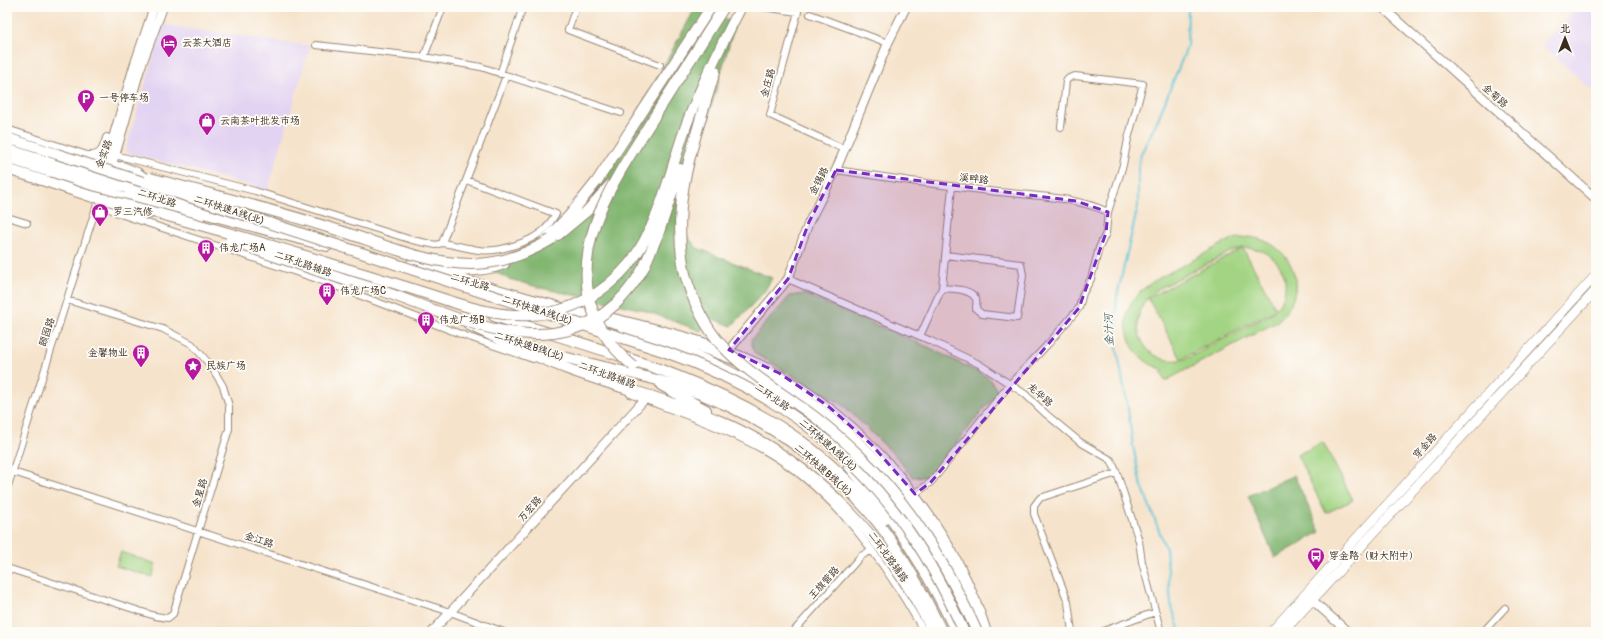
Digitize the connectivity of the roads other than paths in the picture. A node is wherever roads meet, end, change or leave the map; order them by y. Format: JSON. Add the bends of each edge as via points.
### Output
{"nodes":[{"id":1,"x":154,"y":7,"type":"edge"},
{"id":2,"x":163,"y":7,"type":"edge"},
{"id":3,"x":442,"y":7,"type":"edge"},
{"id":4,"x":523,"y":7,"type":"edge"},
{"id":5,"x":576,"y":7,"type":"edge"},
{"id":6,"x":711,"y":7,"type":"edge"},
{"id":7,"x":724,"y":7,"type":"edge"},
{"id":8,"x":741,"y":7,"type":"edge"},
{"id":9,"x":762,"y":7,"type":"edge"},
{"id":10,"x":906,"y":7,"type":"edge"},
{"id":11,"x":1382,"y":7,"type":"edge"},
{"id":12,"x":810,"y":14,"type":"dead end"},
{"id":13,"x":888,"y":43,"type":"junction"},
{"id":14,"x":316,"y":45,"type":"dead end"},
{"id":15,"x":424,"y":57,"type":"junction"},
{"id":16,"x":660,"y":65,"type":"dead end"},
{"id":17,"x":716,"y":67,"type":"junction"},
{"id":18,"x":503,"y":75,"type":"junction"},
{"id":19,"x":127,"y":89,"type":"junction"},
{"id":20,"x":621,"y":114,"type":"dead end"},
{"id":21,"x":1061,"y":127,"type":"dead end"},
{"id":22,"x":7,"y":129,"type":"edge"},
{"id":23,"x":7,"y":138,"type":"edge"},
{"id":24,"x":7,"y":146,"type":"edge"},
{"id":25,"x":7,"y":149,"type":"edge"},
{"id":26,"x":844,"y":149,"type":"junction"},
{"id":27,"x":632,"y":152,"type":"junction"},
{"id":28,"x":57,"y":154,"type":"junction"},
{"id":29,"x":116,"y":155,"type":"junction"},
{"id":30,"x":89,"y":156,"type":"junction"},
{"id":31,"x":19,"y":158,"type":"junction"},
{"id":32,"x":7,"y":159,"type":"edge"},
{"id":33,"x":110,"y":163,"type":"junction"},
{"id":34,"x":122,"y":167,"type":"junction"},
{"id":35,"x":7,"y":169,"type":"edge"},
{"id":36,"x":836,"y":170,"type":"junction"},
{"id":37,"x":7,"y":172,"type":"edge"},
{"id":38,"x":466,"y":180,"type":"junction"},
{"id":39,"x":103,"y":185,"type":"junction"},
{"id":40,"x":952,"y":187,"type":"junction"},
{"id":41,"x":88,"y":195,"type":"junction"},
{"id":42,"x":1596,"y":199,"type":"edge"},
{"id":43,"x":101,"y":202,"type":"junction"},
{"id":44,"x":1108,"y":212,"type":"junction"},
{"id":45,"x":158,"y":213,"type":"junction"},
{"id":46,"x":188,"y":216,"type":"junction"},
{"id":47,"x":7,"y":217,"type":"edge"},
{"id":48,"x":27,"y":224,"type":"dead end"},
{"id":49,"x":442,"y":243,"type":"junction"},
{"id":50,"x":945,"y":255,"type":"junction"},
{"id":51,"x":376,"y":258,"type":"junction"},
{"id":52,"x":1596,"y":276,"type":"edge"},
{"id":53,"x":788,"y":279,"type":"junction"},
{"id":54,"x":942,"y":288,"type":"junction"},
{"id":55,"x":1596,"y":290,"type":"edge"},
{"id":56,"x":515,"y":295,"type":"junction"},
{"id":57,"x":67,"y":300,"type":"junction"},
{"id":58,"x":440,"y":312,"type":"junction"},
{"id":59,"x":920,"y":336,"type":"junction"},
{"id":60,"x":729,"y":350,"type":"junction"},
{"id":61,"x":1010,"y":384,"type":"junction"},
{"id":62,"x":644,"y":400,"type":"junction"},
{"id":63,"x":756,"y":438,"type":"junction"},
{"id":64,"x":10,"y":471,"type":"edge"},
{"id":65,"x":1117,"y":473,"type":"junction"},
{"id":66,"x":7,"y":489,"type":"edge"},
{"id":67,"x":915,"y":494,"type":"junction"},
{"id":68,"x":199,"y":531,"type":"junction"},
{"id":69,"x":872,"y":550,"type":"junction"},
{"id":70,"x":7,"y":568,"type":"edge"},
{"id":71,"x":1311,"y":599,"type":"junction"},
{"id":72,"x":1505,"y":608,"type":"dead end"},
{"id":73,"x":450,"y":612,"type":"junction"},
{"id":74,"x":1155,"y":612,"type":"junction"},
{"id":75,"x":432,"y":632,"type":"edge"},
{"id":76,"x":504,"y":632,"type":"edge"},
{"id":77,"x":793,"y":632,"type":"edge"},
{"id":78,"x":924,"y":632,"type":"edge"},
{"id":79,"x":933,"y":632,"type":"edge"},
{"id":80,"x":942,"y":632,"type":"edge"},
{"id":81,"x":950,"y":632,"type":"edge"},
{"id":82,"x":956,"y":632,"type":"edge"},
{"id":83,"x":964,"y":632,"type":"edge"},
{"id":84,"x":977,"y":632,"type":"edge"},
{"id":85,"x":982,"y":632,"type":"edge"},
{"id":86,"x":988,"y":632,"type":"edge"},
{"id":87,"x":1072,"y":632,"type":"edge"},
{"id":88,"x":1101,"y":632,"type":"edge"},
{"id":89,"x":1161,"y":632,"type":"edge"},
{"id":90,"x":1271,"y":632,"type":"edge"},
{"id":91,"x":1283,"y":632,"type":"edge"},
{"id":92,"x":1348,"y":632,"type":"edge"},
{"id":93,"x":1483,"y":632,"type":"edge"}],
"edges":[{"from":1,"to":19,"type":"street","name":"金实路"},
{"from":2,"to":29,"type":"street","name":"金实路","via":[[140,69]]},
{"from":3,"to":15,"type":"street"},
{"from":4,"to":18,"type":"street"},
{"from":5,"to":16,"type":"street","via":[[568,30]]},
{"from":6,"to":51,"type":"main road","via":[[597,181],[569,216],[543,242],[502,265],[472,270],[438,270]]},
{"from":7,"to":27,"type":"main road","bridge":true},
{"from":8,"to":17,"type":"main road"},
{"from":8,"to":41,"type":"main road","bridge":true,"via":[[693,108],[642,246],[626,268],[605,288],[586,300],[560,310],[523,315],[481,310],[320,260]]},
{"from":9,"to":26,"type":"street","name":"金庄路","via":[[798,12],[770,115]]},
{"from":10,"to":13,"type":"street","name":"金锡路"},
{"from":11,"to":42,"type":"street","name":"金菊路"},
{"from":12,"to":13,"type":"street"},
{"from":13,"to":26,"type":"street","name":"金锡路"},
{"from":14,"to":15,"type":"street"},
{"from":15,"to":18,"type":"street","via":[[481,67]]},
{"from":17,"to":58,"type":"main road","bridge":true,"via":[[654,246],[637,280],[619,301],[596,318],[578,327],[558,333],[537,335],[513,334],[486,328]]},
{"from":17,"to":84,"type":"main road","bridge":true,"via":[[687,166],[680,206],[681,256],[698,309],[711,331],[733,357],[836,434],[894,492],[938,555]]},
{"from":18,"to":20,"type":"street"},
{"from":18,"to":38,"type":"street"},
{"from":19,"to":30,"type":"street","via":[[117,105],[104,148],[98,155]]},
{"from":19,"to":33,"type":"street","name":"金实路"},
{"from":21,"to":44,"type":"street","via":[[1066,81],[1069,78],[1075,76],[1143,84],[1123,165]]},
{"from":22,"to":30,"type":"street"},
{"from":23,"to":28,"type":"main road","name":"二环快速A线(北)"},
{"from":24,"to":31,"type":"main road"},
{"from":25,"to":31,"type":"main road","name":"二环北路"},
{"from":26,"to":36,"type":"street","name":"金锡路"},
{"from":27,"to":28,"type":"main road","bridge":true,"via":[[617,176],[596,201],[559,234],[540,246],[513,257],[471,264],[427,257],[282,213]]},
{"from":27,"to":63,"type":"main road","bridge":true,"via":[[601,209],[588,247],[587,286],[595,320],[607,340],[633,366],[668,389]]},
{"from":28,"to":83,"type":"main road","name":"二环快速A线(北)","bridge":true,"via":[[663,351],[743,384],[811,428],[875,488],[903,523],[928,561]]},
{"from":29,"to":33,"type":"street","name":"金实路"},
{"from":29,"to":49,"type":"street","via":[[255,191],[412,240],[436,245]]},
{"from":30,"to":33,"type":"street"},
{"from":31,"to":32,"type":"main road","name":"二环北路"},
{"from":31,"to":39,"type":"main road","name":"二环北路"},
{"from":33,"to":34,"type":"street"},
{"from":33,"to":39,"type":"street","name":"金实路"},
{"from":34,"to":46,"type":"main road","via":[[137,173],[176,202]]},
{"from":34,"to":51,"type":"street","via":[[208,194]]},
{"from":35,"to":41,"type":"main road","name":"二环快速B线(北)","bridge":true},
{"from":36,"to":40,"type":"street","name":"溪畔路"},
{"from":36,"to":53,"type":"street","name":"金锡路","via":[[810,222]]},
{"from":37,"to":43,"type":"street","name":"二环北路辅路"},
{"from":38,"to":49,"type":"street"},
{"from":38,"to":49,"type":"street","via":[[556,214],[545,230],[529,239],[493,251],[479,251]]},
{"from":39,"to":43,"type":"street","name":"颐园路"},
{"from":39,"to":45,"type":"main road"},
{"from":39,"to":46,"type":"main road","name":"二环北路"},
{"from":40,"to":44,"type":"street","name":"溪畔路","via":[[1076,201]]},
{"from":40,"to":50,"type":"street"},
{"from":41,"to":80,"type":"main road","name":"二环快速B线(北)","bridge":true,"via":[[306,266],[524,346],[681,387],[707,396],[743,414],[777,433],[814,460],[837,479],[868,512],[911,571]]},
{"from":43,"to":45,"type":"main road","via":[[132,213]]},
{"from":43,"to":57,"type":"street","name":"颐园路"},
{"from":43,"to":62,"type":"street","name":"二环北路辅路","via":[[120,214],[317,279]]},
{"from":44,"to":61,"type":"street","via":[[1106,233],[1098,248],[1091,279],[1083,293],[1079,308]]},
{"from":45,"to":46,"type":"main road"},
{"from":46,"to":51,"type":"main road","name":"二环北路","via":[[262,230]]},
{"from":46,"to":58,"type":"main road","bridge":true},
{"from":46,"to":81,"type":"main road","name":"二环北路","via":[[635,362],[700,386],[743,406],[782,428],[819,454],[870,503],[909,555]]},
{"from":47,"to":48,"type":"street"},
{"from":50,"to":54,"type":"street"},
{"from":50,"to":54,"type":"street","via":[[1021,264],[1023,275],[1017,318],[982,314],[978,311],[972,294]]},
{"from":51,"to":56,"type":"main road","name":"二环北路"},
{"from":52,"to":90,"type":"main road","name":"穿金路"},
{"from":53,"to":59,"type":"street","name":"龙华路"},
{"from":53,"to":60,"type":"street","name":"金锡路"},
{"from":54,"to":59,"type":"street"},
{"from":55,"to":71,"type":"main road","name":"穿金路"},
{"from":56,"to":60,"type":"street","via":[[631,321]]},
{"from":56,"to":82,"type":"main road","name":"二环北路","via":[[629,331],[702,358],[742,377],[783,404],[832,448],[876,499],[906,540]]},
{"from":56,"to":85,"type":"main road","via":[[704,348],[744,364],[778,382],[816,408],[871,455],[927,522],[947,552]]},
{"from":57,"to":64,"type":"street","name":"颐园路"},
{"from":57,"to":68,"type":"street","name":"金星路","via":[[164,329],[192,344],[212,366],[223,386],[229,406],[229,429]]},
{"from":58,"to":63,"type":"main road","bridge":true,"via":[[558,365],[692,410]]},
{"from":59,"to":61,"type":"street","name":"龙华路","via":[[979,364]]},
{"from":60,"to":67,"type":"street","via":[[779,373],[828,406],[872,445]]},
{"from":61,"to":65,"type":"street","name":"龙华路","via":[[1080,442],[1111,460]]},
{"from":61,"to":67,"type":"street","via":[[931,482]]},
{"from":62,"to":69,"type":"street","name":"二环北路辅路","via":[[744,440],[778,459],[820,493]]},
{"from":62,"to":73,"type":"street","name":"万宏路"},
{"from":63,"to":79,"type":"main road","via":[[818,482],[863,526],[903,579]]},
{"from":64,"to":66,"type":"street","name":"颐园路"},
{"from":64,"to":68,"type":"street","name":"金江路"},
{"from":65,"to":74,"type":"street","name":"龙华路","via":[[1139,541]]},
{"from":65,"to":87,"type":"street","via":[[1040,498],[1034,506],[1034,514],[1068,602]]},
{"from":67,"to":86,"type":"street","via":[[958,559]]},
{"from":68,"to":70,"type":"street","name":"金星路","via":[[173,614],[168,618]]},
{"from":68,"to":73,"type":"street","name":"金江路"},
{"from":69,"to":77,"type":"street","name":"王旗营路","via":[[861,556]]},
{"from":69,"to":78,"type":"street","name":"二环北路辅路","via":[[893,579]]},
{"from":71,"to":91,"type":"main road","name":"穿金路"},
{"from":71,"to":92,"type":"street"},
{"from":72,"to":93,"type":"street"},
{"from":73,"to":75,"type":"street","name":"万宏路"},
{"from":73,"to":76,"type":"street","name":"金江路"},
{"from":74,"to":88,"type":"street"},
{"from":74,"to":89,"type":"street","name":"龙华路"}]}
